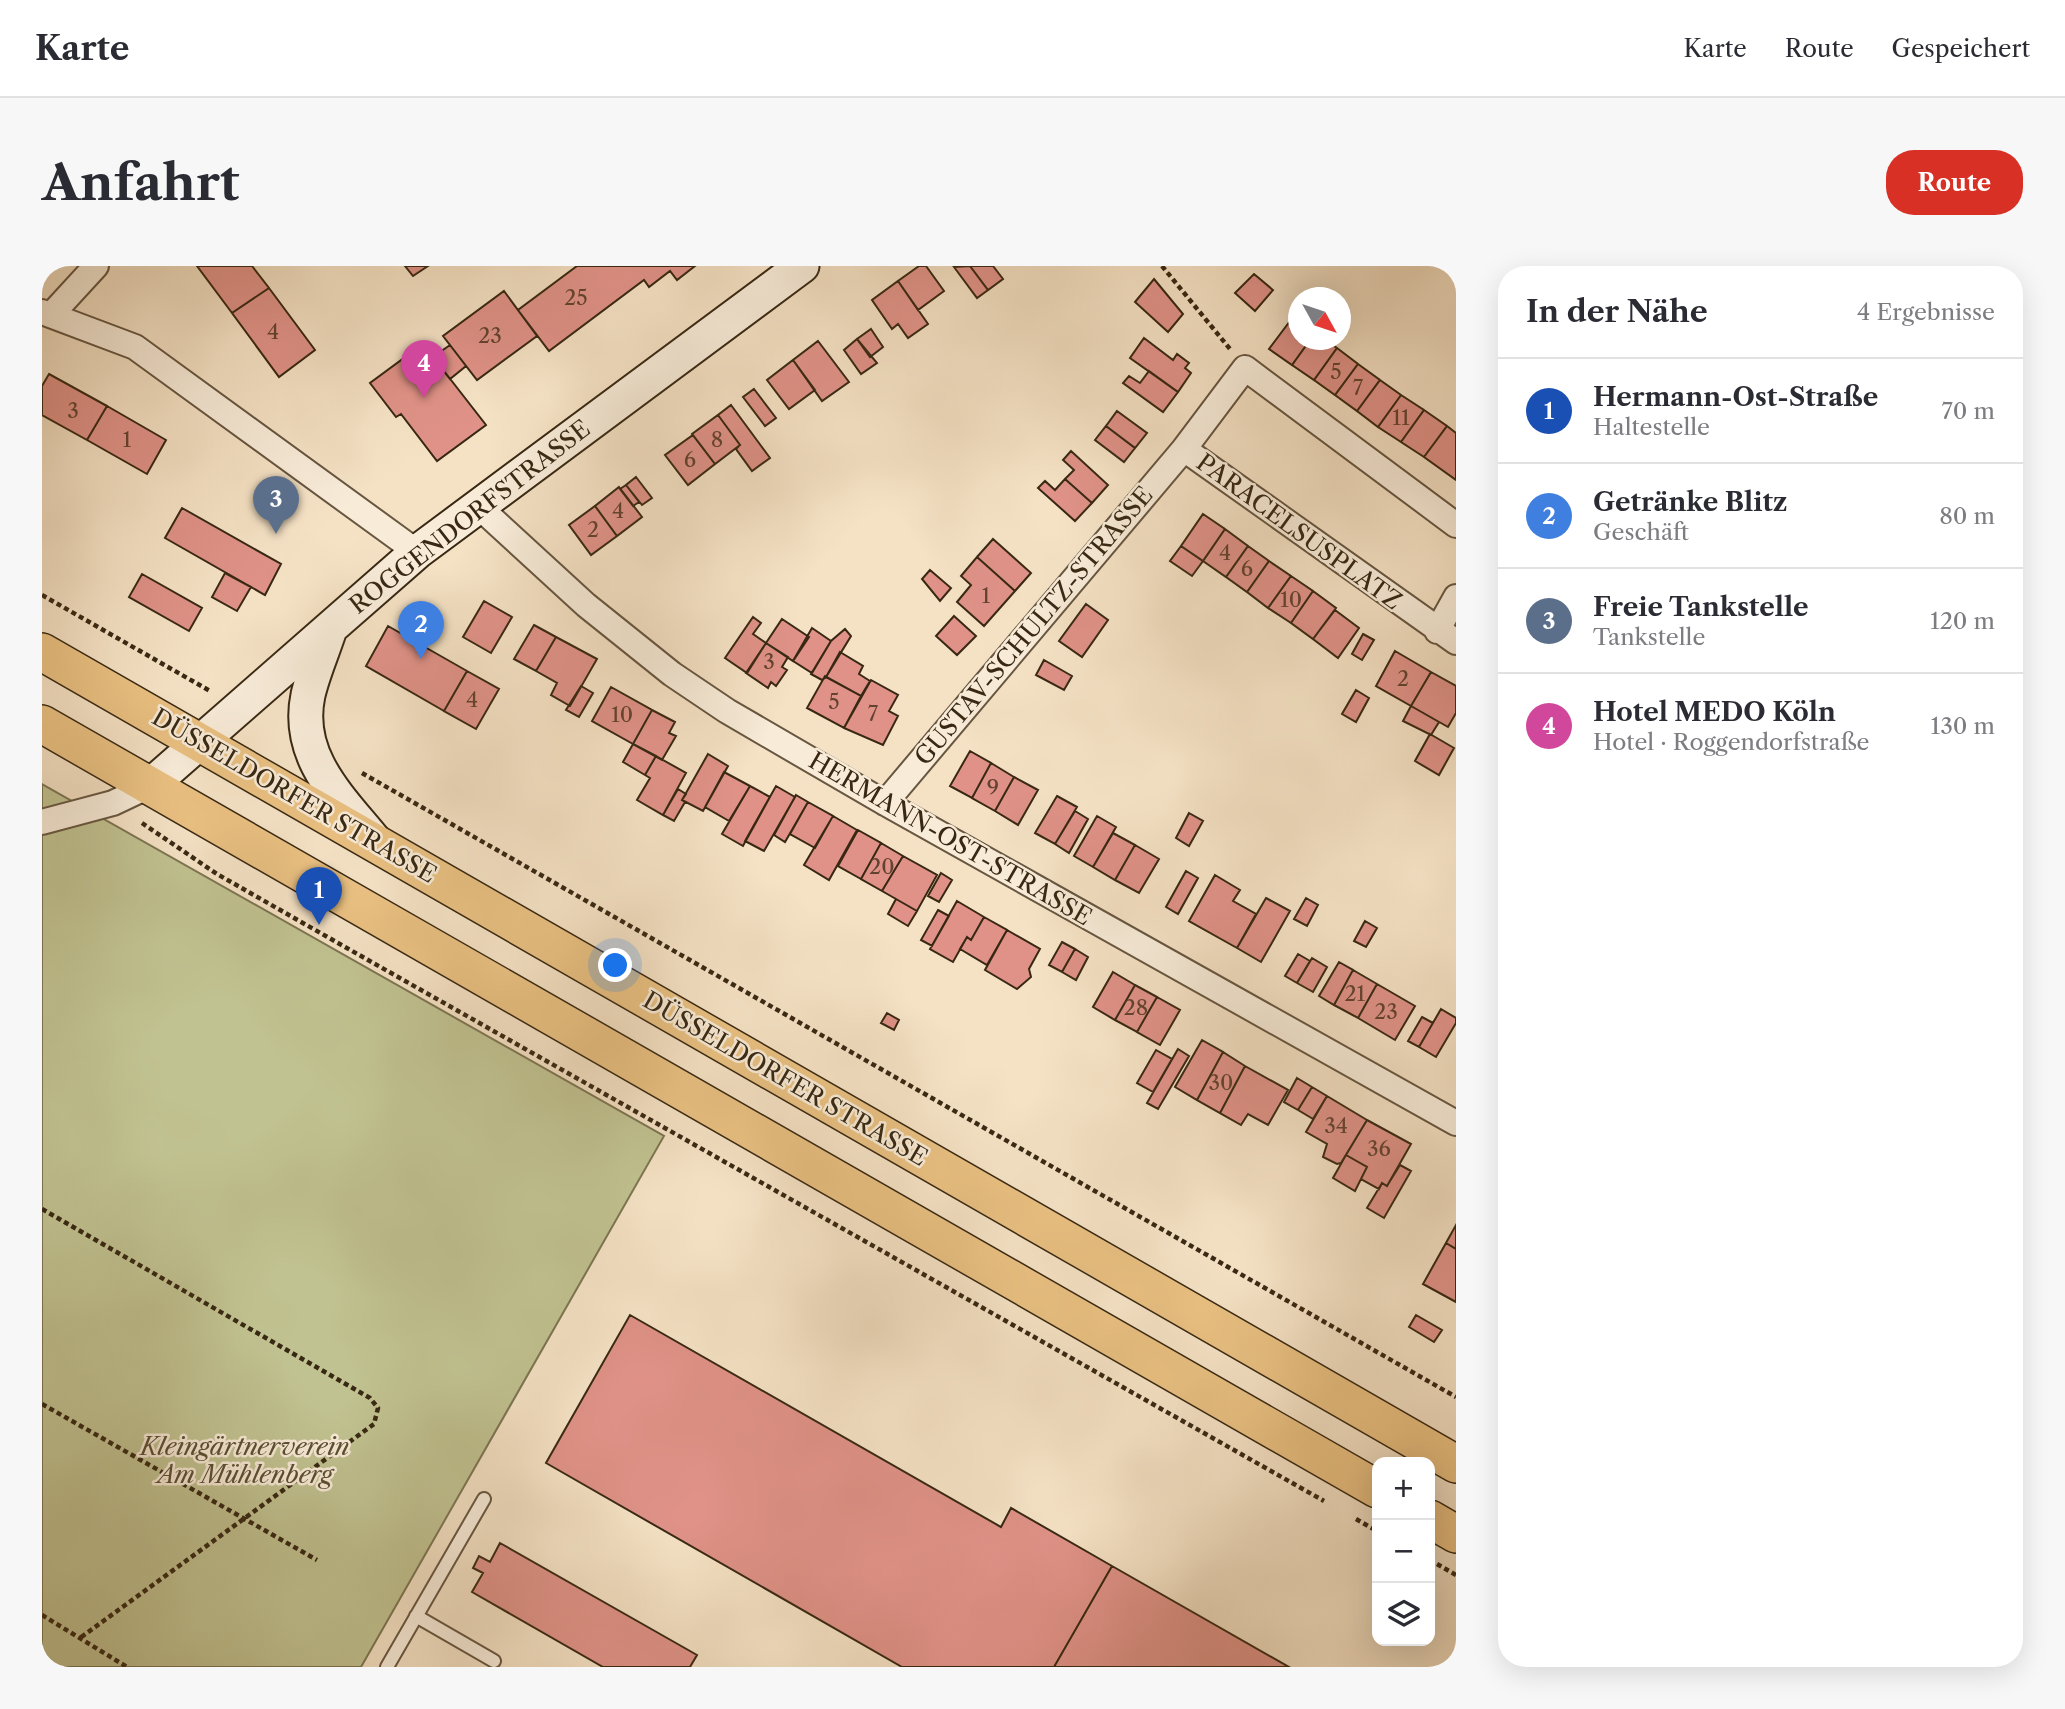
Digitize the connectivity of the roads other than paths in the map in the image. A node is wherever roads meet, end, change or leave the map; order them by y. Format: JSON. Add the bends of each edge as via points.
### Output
{"nodes":[{"id":1,"x":96,"y":266,"type":"edge"},
{"id":2,"x":802,"y":266,"type":"edge"},
{"id":3,"x":47,"y":313,"type":"edge"},
{"id":4,"x":1184,"y":449,"type":"junction"},
{"id":5,"x":478,"y":506,"type":"junction"},
{"id":6,"x":1456,"y":525,"type":"edge"},
{"id":7,"x":417,"y":552,"type":"junction"},
{"id":8,"x":1456,"y":597,"type":"edge"},
{"id":9,"x":331,"y":627,"type":"junction"},
{"id":10,"x":1446,"y":637,"type":"edge"},
{"id":11,"x":42,"y":652,"type":"edge"},
{"id":12,"x":42,"y":724,"type":"edge"},
{"id":13,"x":201,"y":743,"type":"junction"},
{"id":14,"x":151,"y":785,"type":"junction"},
{"id":15,"x":885,"y":803,"type":"junction"},
{"id":16,"x":42,"y":822,"type":"edge"},
{"id":17,"x":377,"y":845,"type":"junction"},
{"id":18,"x":1456,"y":1123,"type":"edge"},
{"id":19,"x":1456,"y":1464,"type":"edge"},
{"id":20,"x":1372,"y":1486,"type":"edge"},
{"id":21,"x":484,"y":1499,"type":"dead end"},
{"id":22,"x":1432,"y":1520,"type":"edge"},
{"id":23,"x":1456,"y":1534,"type":"edge"},
{"id":24,"x":416,"y":1616,"type":"junction"},
{"id":25,"x":494,"y":1661,"type":"dead end"},
{"id":26,"x":387,"y":1667,"type":"edge"}],
"edges":[{"from":1,"to":3,"type":"street"},
{"from":2,"to":5,"type":"street","name":"ROGGENDORFSTRASSE"},
{"from":3,"to":7,"type":"street","via":[[135,347]]},
{"from":4,"to":6,"type":"street","name":"PARACELSUSPLATZ","via":[[1245,368]]},
{"from":4,"to":10,"type":"street","name":"PARACELSUSPLATZ"},
{"from":4,"to":15,"type":"street","name":"GUSTAV-SCHULTZ-STRASSE"},
{"from":5,"to":7,"type":"street","name":"ROGGENDORFSTRASSE"},
{"from":5,"to":15,"type":"street","name":"HERMANN-OST-STRASSE","via":[[586,605],[672,674]]},
{"from":7,"to":9,"type":"street","name":"ROGGENDORFSTRASSE"},
{"from":8,"to":10,"type":"street"},
{"from":9,"to":13,"type":"street","name":"ROGGENDORFSTRASSE"},
{"from":9,"to":17,"type":"street","via":[[307,697],[307,741],[318,770]]},
{"from":11,"to":13,"type":"main road","name":"DÜSSELDORFER STRASSE"},
{"from":12,"to":14,"type":"main road"},
{"from":13,"to":14,"type":"street","name":"ROGGENDORFSTRASSE"},
{"from":13,"to":17,"type":"main road","name":"DÜSSELDORFER STRASSE"},
{"from":14,"to":16,"type":"street","via":[[113,803]]},
{"from":14,"to":20,"type":"main road"},
{"from":15,"to":18,"type":"street","name":"HERMANN-OST-STRASSE"},
{"from":17,"to":19,"type":"main road","name":"DÜSSELDORFER STRASSE"},
{"from":21,"to":24,"type":"lane"},
{"from":22,"to":23,"type":"main road"},
{"from":24,"to":25,"type":"lane"},
{"from":24,"to":26,"type":"lane"}]}
